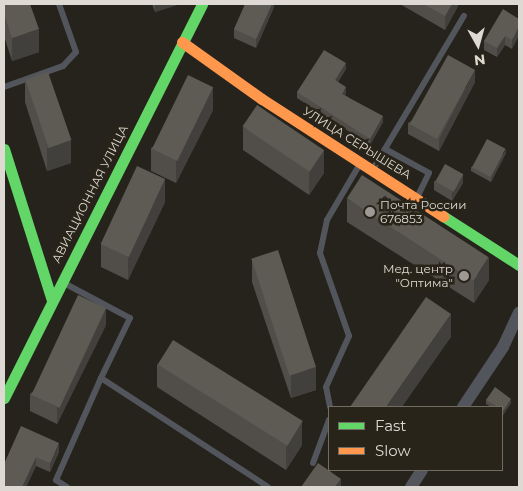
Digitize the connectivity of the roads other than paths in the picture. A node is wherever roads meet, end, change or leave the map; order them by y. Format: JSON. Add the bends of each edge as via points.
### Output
{"nodes":[{"id":1,"x":59,"y":4,"type":"edge"},
{"id":2,"x":202,"y":4,"type":"edge"},
{"id":3,"x":464,"y":16,"type":"dead end"},
{"id":4,"x":182,"y":42,"type":"junction"},
{"id":5,"x":4,"y":87,"type":"edge"},
{"id":6,"x":4,"y":149,"type":"edge"},
{"id":7,"x":385,"y":149,"type":"junction"},
{"id":8,"x":362,"y":161,"type":"junction"},
{"id":9,"x":373,"y":169,"type":"junction"},
{"id":10,"x":417,"y":198,"type":"junction"},
{"id":11,"x":519,"y":265,"type":"edge"},
{"id":12,"x":61,"y":282,"type":"junction"},
{"id":13,"x":52,"y":300,"type":"junction"},
{"id":14,"x":519,"y":313,"type":"edge"},
{"id":15,"x":101,"y":378,"type":"junction"},
{"id":16,"x":4,"y":398,"type":"edge"},
{"id":17,"x":330,"y":406,"type":"edge"},
{"id":18,"x":464,"y":406,"type":"edge"},
{"id":19,"x":328,"y":423,"type":"edge"},
{"id":20,"x":313,"y":463,"type":"dead end"},
{"id":21,"x":421,"y":471,"type":"edge"},
{"id":22,"x":68,"y":487,"type":"edge"},
{"id":23,"x":268,"y":487,"type":"edge"},
{"id":24,"x":411,"y":487,"type":"edge"}],
"edges":[{"from":1,"to":5,"type":"lane","via":[[76,52],[63,66]]},
{"from":2,"to":4,"type":"street","name":"АВИАЦИОННАЯ УЛИЦА"},
{"from":3,"to":7,"type":"lane"},
{"from":4,"to":8,"type":"street","name":"УЛИЦА СЕРЫШЕВА","via":[[262,99]]},
{"from":4,"to":12,"type":"street","name":"АВИАЦИОННАЯ УЛИЦА"},
{"from":6,"to":13,"type":"street"},
{"from":7,"to":9,"type":"lane"},
{"from":7,"to":10,"type":"lane","via":[[430,173]]},
{"from":8,"to":9,"type":"street","name":"УЛИЦА СЕРЫШЕВА"},
{"from":8,"to":17,"type":"lane","via":[[326,220],[320,253],[349,336],[326,387]]},
{"from":9,"to":10,"type":"street","name":"УЛИЦА СЕРЫШЕВА"},
{"from":10,"to":11,"type":"street","name":"УЛИЦА СЕРЫШЕВА"},
{"from":12,"to":13,"type":"street","name":"АВИАЦИОННАЯ УЛИЦА"},
{"from":12,"to":15,"type":"lane","via":[[130,318]]},
{"from":13,"to":16,"type":"street","name":"АВИАЦИОННАЯ УЛИЦА"},
{"from":14,"to":18,"type":"street","via":[[503,347]]},
{"from":15,"to":22,"type":"lane","via":[[56,480]]},
{"from":15,"to":23,"type":"lane"},
{"from":19,"to":20,"type":"lane"},
{"from":21,"to":24,"type":"street"}]}
